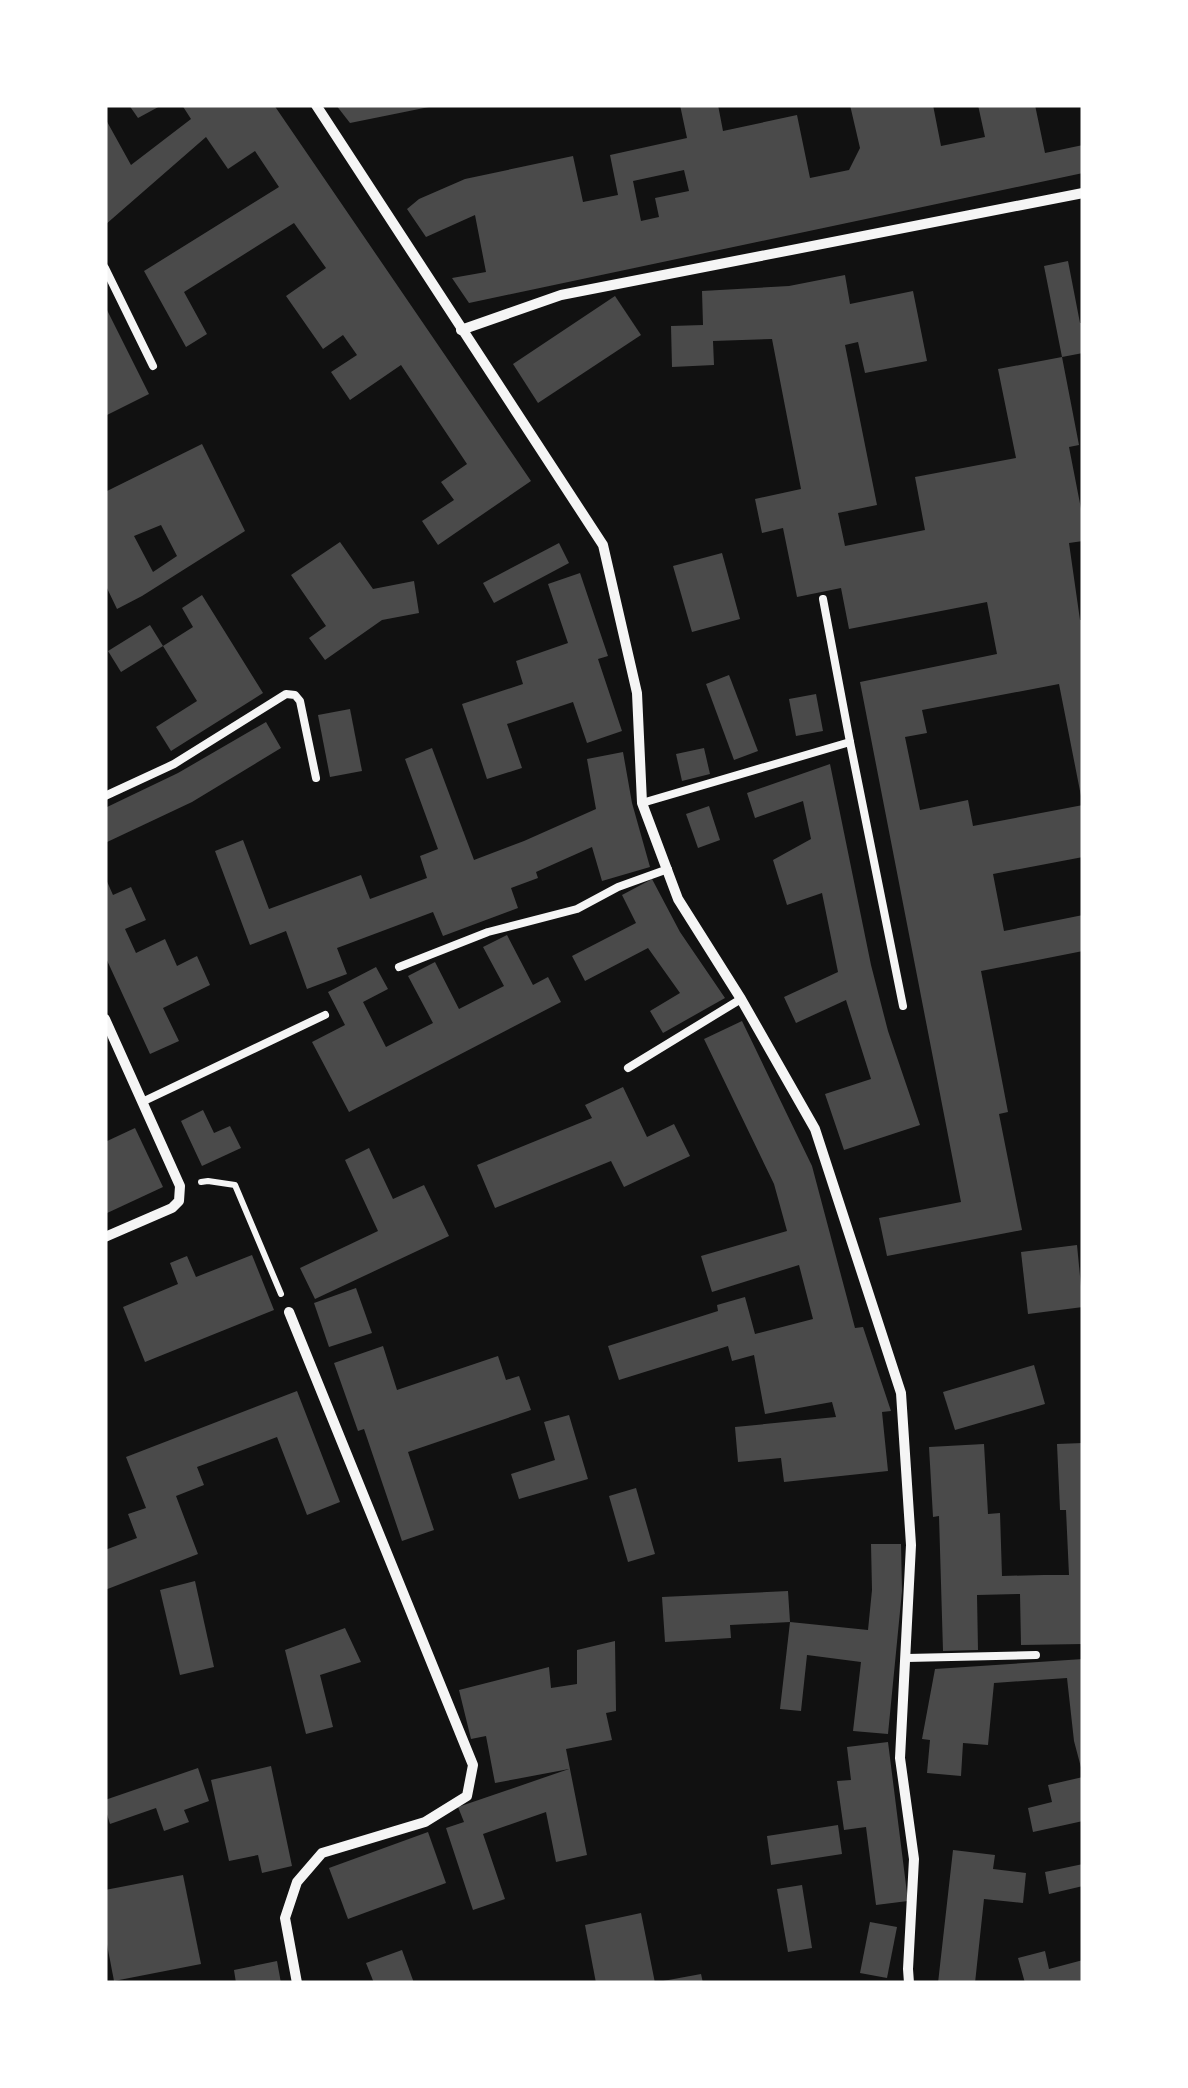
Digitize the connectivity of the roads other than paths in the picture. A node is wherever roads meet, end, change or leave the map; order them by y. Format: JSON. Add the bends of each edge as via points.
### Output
{"nodes":[{"id":1,"x":316,"y":105,"type":"edge"},
{"id":2,"x":1083,"y":193,"type":"edge"},
{"id":3,"x":105,"y":268,"type":"edge"},
{"id":4,"x":461,"y":330,"type":"junction"},
{"id":5,"x":153,"y":366,"type":"dead end"},
{"id":6,"x":823,"y":599,"type":"dead end"},
{"id":7,"x":850,"y":742,"type":"junction"},
{"id":8,"x":316,"y":778,"type":"dead end"},
{"id":9,"x":105,"y":796,"type":"edge"},
{"id":10,"x":642,"y":803,"type":"junction"},
{"id":11,"x":668,"y":870,"type":"junction"},
{"id":12,"x":399,"y":967,"type":"dead end"},
{"id":13,"x":742,"y":999,"type":"junction"},
{"id":14,"x":902,"y":1006,"type":"dead end"},
{"id":15,"x":324,"y":1015,"type":"dead end"},
{"id":16,"x":105,"y":1019,"type":"edge"},
{"id":17,"x":628,"y":1068,"type":"dead end"},
{"id":18,"x":142,"y":1102,"type":"junction"},
{"id":19,"x":105,"y":1237,"type":"edge"},
{"id":20,"x":288,"y":1312,"type":"road end"},
{"id":21,"x":1036,"y":1656,"type":"dead end"},
{"id":22,"x":907,"y":1658,"type":"junction"},
{"id":23,"x":298,"y":1983,"type":"edge"},
{"id":24,"x":910,"y":1983,"type":"edge"}],
"edges":[{"from":1,"to":4,"type":"street"},
{"from":2,"to":4,"type":"street","via":[[560,295]]},
{"from":3,"to":5,"type":"lane"},
{"from":4,"to":10,"type":"street","via":[[603,546],[637,693]]},
{"from":6,"to":7,"type":"lane"},
{"from":7,"to":10,"type":"lane"},
{"from":7,"to":14,"type":"lane"},
{"from":8,"to":9,"type":"lane","via":[[300,700],[286,694],[174,764]]},
{"from":10,"to":11,"type":"street"},
{"from":11,"to":12,"type":"lane","via":[[577,909],[488,932]]},
{"from":11,"to":13,"type":"street","via":[[678,898]]},
{"from":13,"to":17,"type":"lane"},
{"from":13,"to":22,"type":"street","via":[[815,1130],[901,1393],[911,1545]]},
{"from":15,"to":18,"type":"lane"},
{"from":16,"to":18,"type":"street"},
{"from":18,"to":19,"type":"street","via":[[180,1186],[179,1201]]},
{"from":20,"to":23,"type":"street","via":[[473,1765],[466,1796],[424,1822],[322,1853],[297,1882],[285,1918]]},
{"from":21,"to":22,"type":"lane"},
{"from":22,"to":24,"type":"street","via":[[900,1758],[914,1860]]}]}
